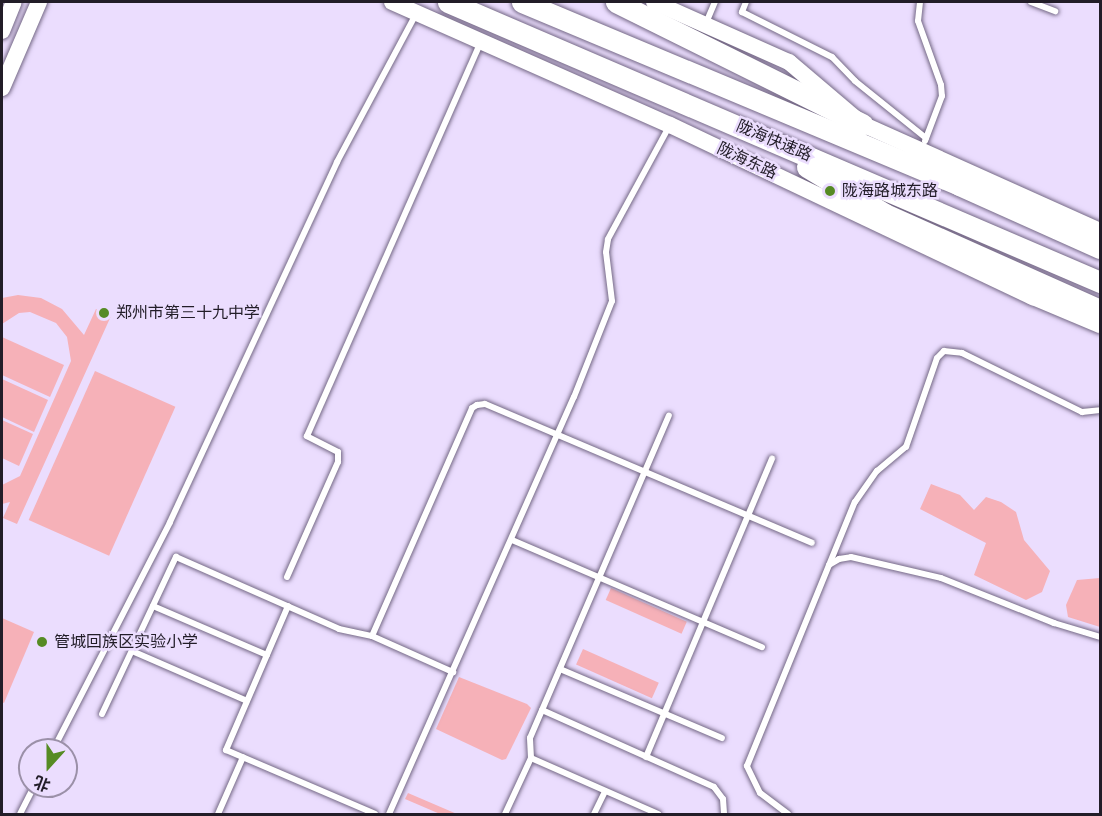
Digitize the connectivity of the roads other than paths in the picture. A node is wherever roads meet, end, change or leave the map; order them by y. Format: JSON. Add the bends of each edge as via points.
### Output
{"nodes":[{"id":1,"x":14,"y":2,"type":"edge"},
{"id":2,"x":39,"y":2,"type":"edge"},
{"id":3,"x":392,"y":2,"type":"edge"},
{"id":4,"x":448,"y":2,"type":"edge"},
{"id":5,"x":522,"y":2,"type":"edge"},
{"id":6,"x":616,"y":2,"type":"edge"},
{"id":7,"x":654,"y":2,"type":"edge"},
{"id":8,"x":715,"y":2,"type":"edge"},
{"id":9,"x":746,"y":2,"type":"edge"},
{"id":10,"x":920,"y":2,"type":"edge"},
{"id":11,"x":1031,"y":2,"type":"edge"},
{"id":12,"x":1055,"y":11,"type":"dead end"},
{"id":13,"x":417,"y":12,"type":"junction"},
{"id":14,"x":705,"y":25,"type":"junction"},
{"id":15,"x":2,"y":31,"type":"edge"},
{"id":16,"x":482,"y":40,"type":"junction"},
{"id":17,"x":2,"y":88,"type":"edge"},
{"id":18,"x":734,"y":124,"type":"junction"},
{"id":19,"x":862,"y":124,"type":"junction"},
{"id":20,"x":670,"y":125,"type":"junction"},
{"id":21,"x":924,"y":144,"type":"junction"},
{"id":22,"x":1101,"y":231,"type":"edge"},
{"id":23,"x":1101,"y":248,"type":"edge"},
{"id":24,"x":1101,"y":282,"type":"edge"},
{"id":25,"x":1101,"y":310,"type":"edge"},
{"id":26,"x":1101,"y":325,"type":"edge"},
{"id":27,"x":1101,"y":411,"type":"edge"},
{"id":28,"x":669,"y":416,"type":"dead end"},
{"id":29,"x":557,"y":436,"type":"junction"},
{"id":30,"x":772,"y":459,"type":"dead end"},
{"id":31,"x":645,"y":471,"type":"junction"},
{"id":32,"x":748,"y":515,"type":"junction"},
{"id":33,"x":512,"y":540,"type":"junction"},
{"id":34,"x":812,"y":543,"type":"dead end"},
{"id":35,"x":829,"y":565,"type":"junction"},
{"id":36,"x":287,"y":577,"type":"dead end"},
{"id":37,"x":600,"y":578,"type":"junction"},
{"id":38,"x":153,"y":606,"type":"junction"},
{"id":39,"x":288,"y":606,"type":"junction"},
{"id":40,"x":704,"y":622,"type":"junction"},
{"id":41,"x":372,"y":636,"type":"junction"},
{"id":42,"x":1101,"y":637,"type":"edge"},
{"id":43,"x":762,"y":647,"type":"dead end"},
{"id":44,"x":132,"y":651,"type":"junction"},
{"id":45,"x":267,"y":655,"type":"junction"},
{"id":46,"x":560,"y":669,"type":"junction"},
{"id":47,"x":453,"y":672,"type":"junction"},
{"id":48,"x":247,"y":701,"type":"junction"},
{"id":49,"x":542,"y":710,"type":"junction"},
{"id":50,"x":102,"y":714,"type":"dead end"},
{"id":51,"x":664,"y":714,"type":"junction"},
{"id":52,"x":59,"y":738,"type":"edge"},
{"id":53,"x":722,"y":738,"type":"dead end"},
{"id":54,"x":243,"y":757,"type":"junction"},
{"id":55,"x":646,"y":757,"type":"junction"},
{"id":56,"x":531,"y":758,"type":"junction"},
{"id":57,"x":605,"y":791,"type":"junction"},
{"id":58,"x":28,"y":798,"type":"edge"},
{"id":59,"x":20,"y":814,"type":"edge"},
{"id":60,"x":218,"y":814,"type":"edge"},
{"id":61,"x":375,"y":814,"type":"edge"},
{"id":62,"x":389,"y":814,"type":"edge"},
{"id":63,"x":505,"y":814,"type":"edge"},
{"id":64,"x":594,"y":814,"type":"edge"},
{"id":65,"x":658,"y":814,"type":"edge"},
{"id":66,"x":724,"y":814,"type":"edge"},
{"id":67,"x":788,"y":814,"type":"edge"}],
"edges":[{"from":1,"to":15,"type":"street"},
{"from":2,"to":17,"type":"street"},
{"from":3,"to":13,"type":"street","name":"陇海东路"},
{"from":4,"to":18,"type":"highway","name":"陇海快速路"},
{"from":5,"to":23,"type":"highway","name":"陇海快速路"},
{"from":6,"to":19,"type":"highway"},
{"from":7,"to":14,"type":"street"},
{"from":8,"to":14,"type":"lane"},
{"from":9,"to":21,"type":"lane","via":[[742,12],[832,57]]},
{"from":10,"to":21,"type":"lane","via":[[918,21],[942,96]]},
{"from":11,"to":12,"type":"lane"},
{"from":13,"to":16,"type":"street","name":"陇海东路"},
{"from":13,"to":52,"type":"lane","via":[[337,162],[170,522]]},
{"from":14,"to":19,"type":"street","via":[[789,62]]},
{"from":16,"to":20,"type":"street","name":"陇海东路"},
{"from":16,"to":36,"type":"lane","via":[[307,436],[338,452],[338,462]]},
{"from":18,"to":24,"type":"highway","name":"陇海快速路"},
{"from":18,"to":25,"type":"highway","via":[[885,214]]},
{"from":19,"to":21,"type":"street"},
{"from":20,"to":26,"type":"street","name":"陇海东路"},
{"from":20,"to":29,"type":"lane","via":[[608,239],[612,301]]},
{"from":21,"to":22,"type":"street"},
{"from":27,"to":35,"type":"lane","via":[[1082,412],[974,358],[944,351],[938,358],[906,447],[876,471],[864,487]]},
{"from":28,"to":31,"type":"lane"},
{"from":29,"to":31,"type":"lane"},
{"from":29,"to":33,"type":"lane"},
{"from":29,"to":41,"type":"lane","via":[[485,404],[472,408]]},
{"from":30,"to":32,"type":"lane"},
{"from":31,"to":32,"type":"lane"},
{"from":31,"to":37,"type":"lane"},
{"from":32,"to":34,"type":"lane"},
{"from":32,"to":40,"type":"lane"},
{"from":33,"to":37,"type":"lane"},
{"from":33,"to":47,"type":"lane"},
{"from":35,"to":42,"type":"lane","via":[[851,557],[941,578],[1054,623]]},
{"from":35,"to":67,"type":"lane","via":[[747,766],[760,793]]},
{"from":37,"to":40,"type":"lane"},
{"from":37,"to":46,"type":"lane"},
{"from":38,"to":39,"type":"lane","via":[[176,557]]},
{"from":38,"to":44,"type":"lane"},
{"from":38,"to":45,"type":"lane"},
{"from":39,"to":41,"type":"lane","via":[[339,629]]},
{"from":39,"to":45,"type":"lane"},
{"from":40,"to":43,"type":"lane"},
{"from":40,"to":51,"type":"lane"},
{"from":41,"to":47,"type":"lane"},
{"from":44,"to":48,"type":"lane"},
{"from":44,"to":50,"type":"lane"},
{"from":45,"to":48,"type":"lane"},
{"from":46,"to":49,"type":"lane"},
{"from":46,"to":51,"type":"lane"},
{"from":47,"to":62,"type":"lane"},
{"from":48,"to":54,"type":"lane","via":[[226,750]]},
{"from":49,"to":55,"type":"lane"},
{"from":49,"to":56,"type":"lane","via":[[530,738]]},
{"from":51,"to":53,"type":"lane"},
{"from":51,"to":55,"type":"lane"},
{"from":54,"to":60,"type":"lane"},
{"from":54,"to":61,"type":"lane"},
{"from":55,"to":66,"type":"lane","via":[[714,787],[723,800]]},
{"from":56,"to":57,"type":"lane"},
{"from":56,"to":63,"type":"lane"},
{"from":57,"to":64,"type":"lane"},
{"from":57,"to":65,"type":"lane"},
{"from":58,"to":59,"type":"lane"}]}
